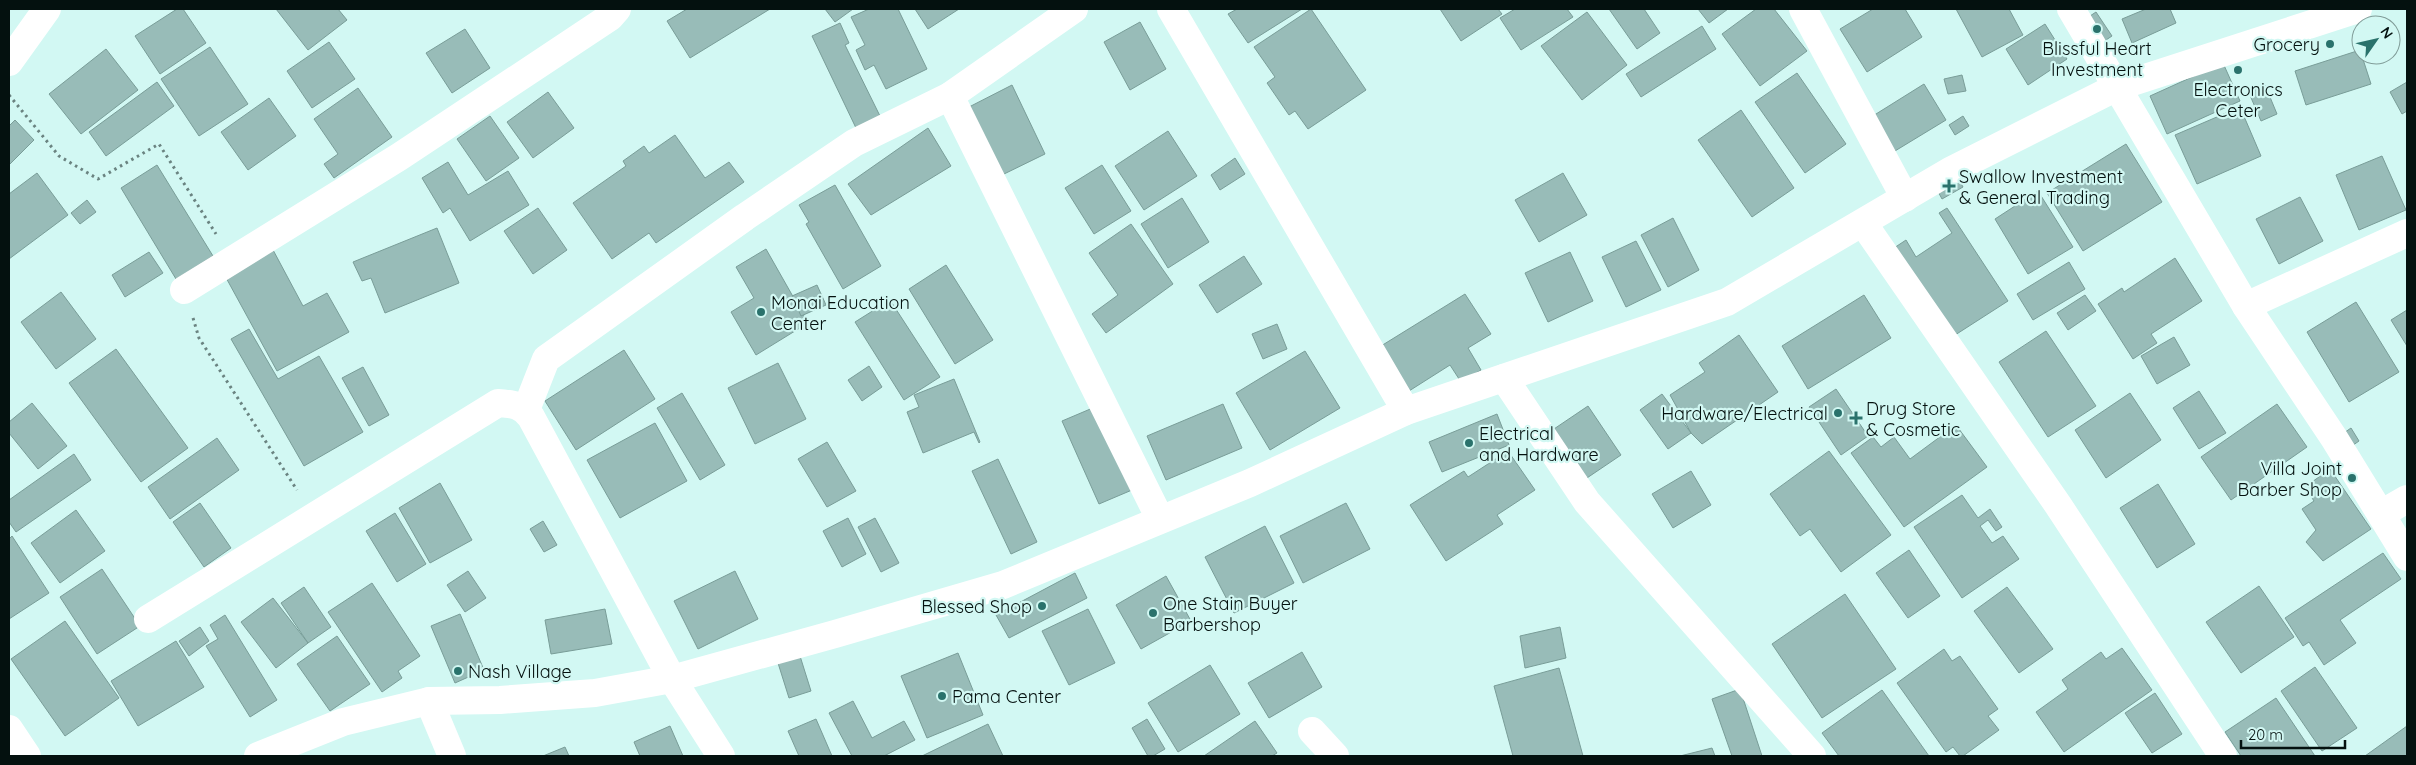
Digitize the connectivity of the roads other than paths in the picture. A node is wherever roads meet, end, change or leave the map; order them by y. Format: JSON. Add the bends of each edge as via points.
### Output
{"nodes":[{"id":1,"x":47,"y":9,"type":"edge"},
{"id":2,"x":617,"y":9,"type":"edge"},
{"id":3,"x":1074,"y":9,"type":"edge"},
{"id":4,"x":1172,"y":9,"type":"edge"},
{"id":5,"x":1803,"y":9,"type":"edge"},
{"id":6,"x":2071,"y":9,"type":"edge"},
{"id":7,"x":2342,"y":11,"type":"edge"},
{"id":8,"x":10,"y":58,"type":"edge"},
{"id":9,"x":2117,"y":87,"type":"junction"},
{"id":10,"x":950,"y":96,"type":"junction"},
{"id":11,"x":1905,"y":198,"type":"junction"},
{"id":12,"x":1863,"y":223,"type":"junction"},
{"id":13,"x":2407,"y":233,"type":"edge"},
{"id":14,"x":184,"y":290,"type":"road end"},
{"id":15,"x":2246,"y":306,"type":"junction"},
{"id":16,"x":1504,"y":378,"type":"junction"},
{"id":17,"x":526,"y":410,"type":"junction"},
{"id":18,"x":1406,"y":411,"type":"junction"},
{"id":19,"x":2407,"y":499,"type":"edge"},
{"id":20,"x":2381,"y":514,"type":"junction"},
{"id":21,"x":1160,"y":519,"type":"junction"},
{"id":22,"x":2407,"y":557,"type":"edge"},
{"id":23,"x":148,"y":619,"type":"dead end"},
{"id":24,"x":672,"y":679,"type":"junction"},
{"id":25,"x":429,"y":701,"type":"junction"},
{"id":26,"x":9,"y":729,"type":"edge"},
{"id":27,"x":1312,"y":731,"type":"dead end"},
{"id":28,"x":27,"y":756,"type":"edge"},
{"id":29,"x":258,"y":756,"type":"edge"},
{"id":30,"x":452,"y":756,"type":"edge"},
{"id":31,"x":721,"y":756,"type":"edge"},
{"id":32,"x":1335,"y":756,"type":"edge"},
{"id":33,"x":1812,"y":756,"type":"edge"},
{"id":34,"x":2223,"y":756,"type":"edge"}],
"edges":[{"from":1,"to":8,"type":"street"},
{"from":2,"to":14,"type":"street","via":[[399,157]]},
{"from":3,"to":10,"type":"street"},
{"from":4,"to":18,"type":"street"},
{"from":5,"to":11,"type":"street"},
{"from":6,"to":9,"type":"street"},
{"from":7,"to":9,"type":"street"},
{"from":9,"to":11,"type":"street","via":[[1950,171]]},
{"from":9,"to":15,"type":"street"},
{"from":10,"to":17,"type":"street","via":[[854,143],[546,359]]},
{"from":10,"to":21,"type":"street"},
{"from":11,"to":12,"type":"street"},
{"from":12,"to":16,"type":"street","via":[[1727,302]]},
{"from":12,"to":34,"type":"street","via":[[2058,505]]},
{"from":13,"to":15,"type":"street"},
{"from":15,"to":20,"type":"street"},
{"from":16,"to":18,"type":"street"},
{"from":16,"to":33,"type":"street","via":[[1588,502]]},
{"from":17,"to":23,"type":"street","via":[[516,404],[498,403]]},
{"from":17,"to":24,"type":"street"},
{"from":18,"to":21,"type":"street","via":[[1250,483]]},
{"from":19,"to":20,"type":"street"},
{"from":20,"to":22,"type":"street"},
{"from":21,"to":24,"type":"street","via":[[1002,585]]},
{"from":24,"to":25,"type":"street","via":[[595,692],[500,700]]},
{"from":24,"to":31,"type":"street"},
{"from":25,"to":29,"type":"street","via":[[343,722]]},
{"from":25,"to":30,"type":"street"},
{"from":26,"to":28,"type":"street"},
{"from":27,"to":32,"type":"street"}]}
